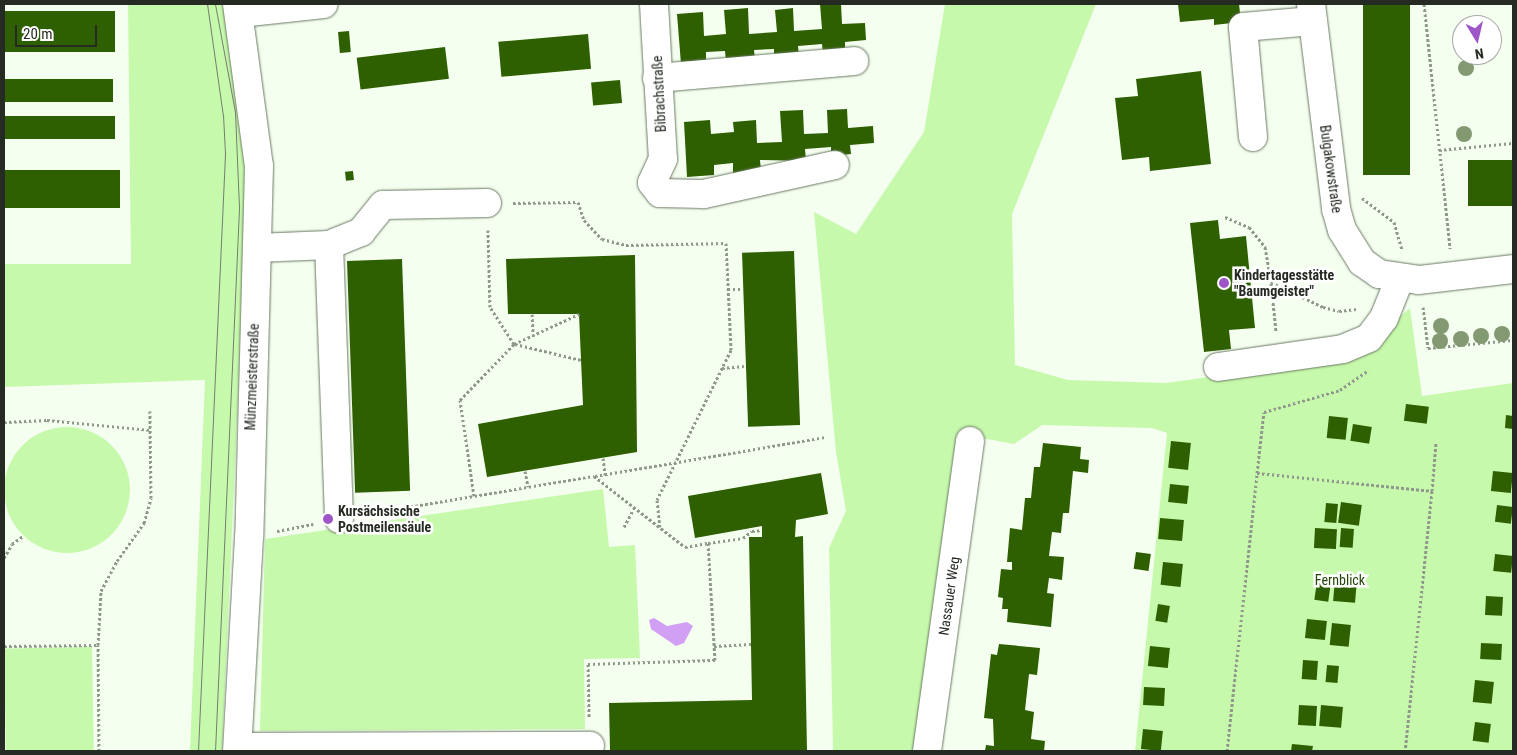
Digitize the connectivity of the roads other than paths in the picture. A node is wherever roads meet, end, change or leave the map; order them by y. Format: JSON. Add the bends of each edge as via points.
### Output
{"nodes":[{"id":1,"x":324,"y":4,"type":"edge"},
{"id":2,"x":654,"y":4,"type":"edge"},
{"id":3,"x":239,"y":8,"type":"edge"},
{"id":4,"x":1312,"y":12,"type":"edge"},
{"id":5,"x":854,"y":61,"type":"dead end"},
{"id":6,"x":657,"y":78,"type":"junction"},
{"id":7,"x":1254,"y":137,"type":"dead end"},
{"id":8,"x":835,"y":165,"type":"dead end"},
{"id":9,"x":487,"y":203,"type":"road end"},
{"id":10,"x":329,"y":245,"type":"junction"},
{"id":11,"x":257,"y":248,"type":"junction"},
{"id":12,"x":1513,"y":269,"type":"edge"},
{"id":13,"x":1410,"y":279,"type":"junction"},
{"id":14,"x":1218,"y":367,"type":"dead end"},
{"id":15,"x":970,"y":441,"type":"dead end"},
{"id":16,"x":339,"y":519,"type":"road end"},
{"id":17,"x":590,"y":746,"type":"road end"},
{"id":18,"x":238,"y":749,"type":"edge"},
{"id":19,"x":927,"y":751,"type":"edge"}],
"edges":[{"from":1,"to":3,"type":"street"},
{"from":2,"to":6,"type":"street","name":"Bibrachstraße"},
{"from":3,"to":11,"type":"street","name":"Münzmeisterstraße","via":[[259,166]]},
{"from":4,"to":7,"type":"street","via":[[1244,27]]},
{"from":4,"to":13,"type":"street","name":"Bulgakowstraße","via":[[1332,186],[1342,230],[1356,254],[1378,274]]},
{"from":5,"to":6,"type":"street"},
{"from":6,"to":8,"type":"street","name":"Bibrachstraße","via":[[663,159],[652,183],[660,193],[704,194]]},
{"from":9,"to":10,"type":"street","via":[[383,205],[361,232]]},
{"from":10,"to":11,"type":"street"},
{"from":10,"to":16,"type":"street"},
{"from":11,"to":18,"type":"street","name":"Münzmeisterstraße","via":[[249,537]]},
{"from":12,"to":13,"type":"street","name":"Bulgakowstraße"},
{"from":13,"to":14,"type":"street","via":[[1369,338],[1344,349]]},
{"from":15,"to":19,"type":"street","name":"Nassauer Weg"},
{"from":17,"to":18,"type":"street"}]}
